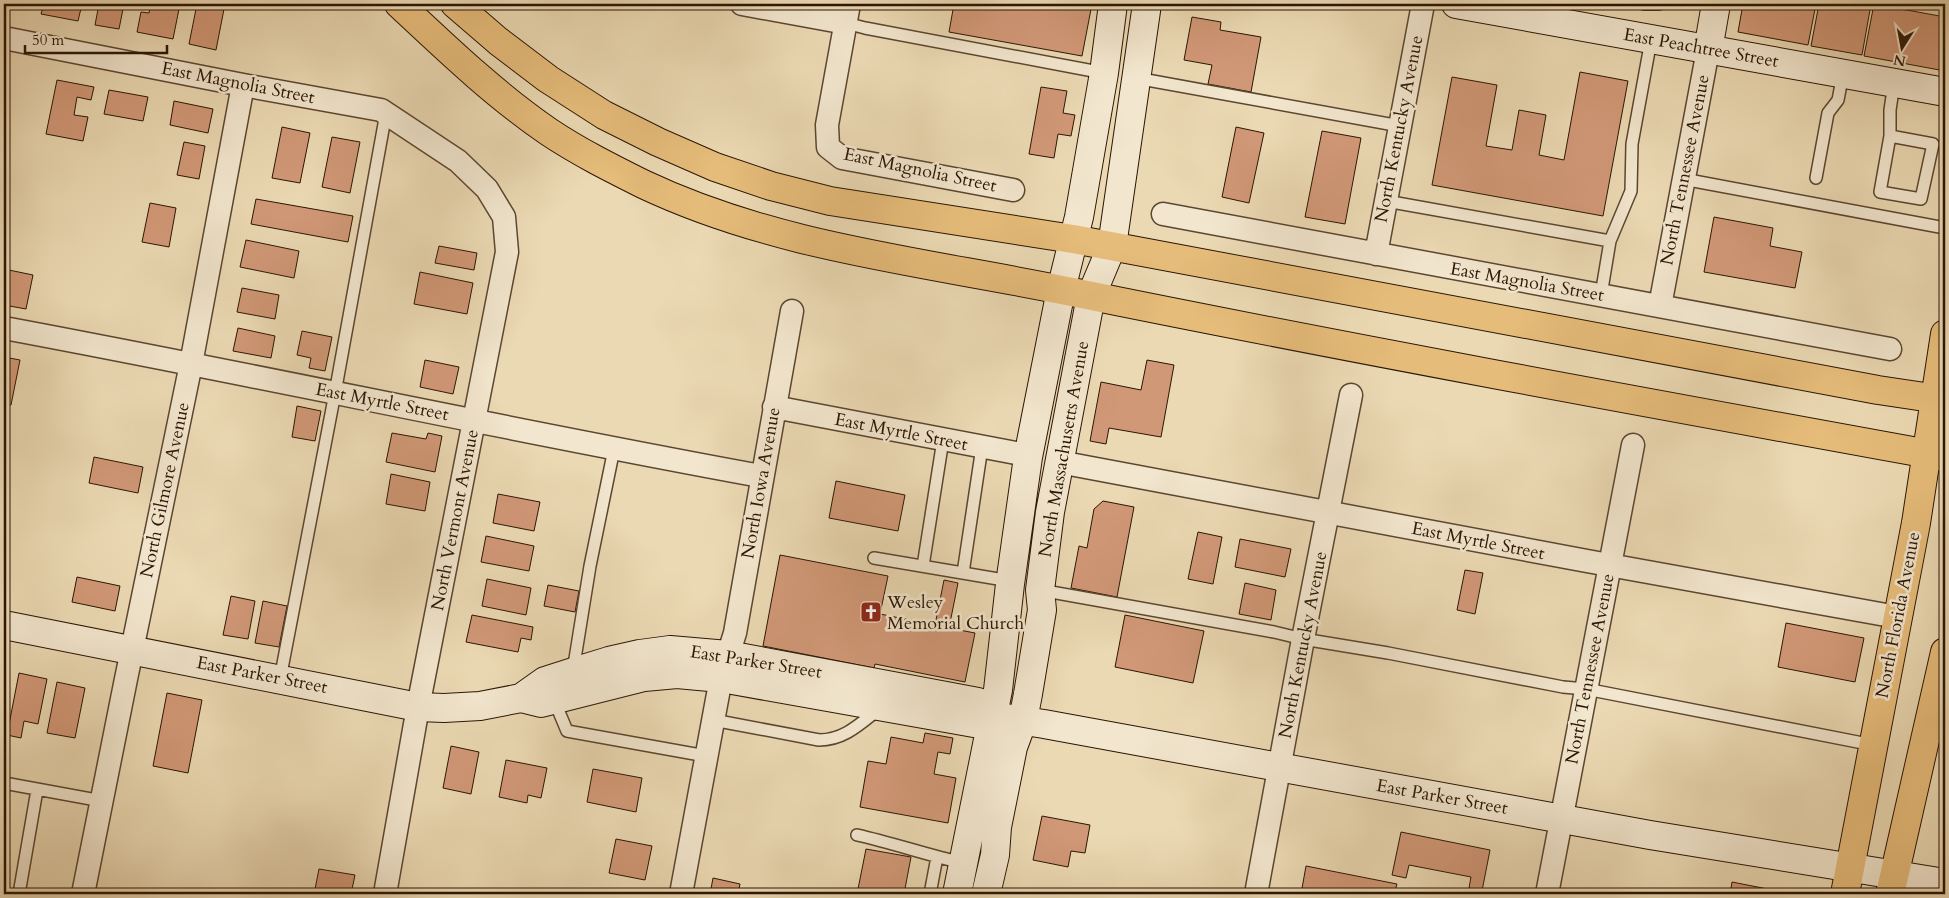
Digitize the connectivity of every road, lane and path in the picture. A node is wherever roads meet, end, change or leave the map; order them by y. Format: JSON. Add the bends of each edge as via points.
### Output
{"nodes":[{"id":1,"x":399,"y":4,"type":"edge"},
{"id":2,"x":455,"y":4,"type":"edge"},
{"id":3,"x":742,"y":4,"type":"edge"},
{"id":4,"x":1114,"y":4,"type":"edge"},
{"id":5,"x":1147,"y":4,"type":"edge"},
{"id":6,"x":1423,"y":4,"type":"edge"},
{"id":7,"x":1456,"y":4,"type":"edge"},
{"id":8,"x":1644,"y":4,"type":"edge"},
{"id":9,"x":1659,"y":4,"type":"edge"},
{"id":10,"x":1716,"y":4,"type":"edge"},
{"id":11,"x":848,"y":13,"type":"edge"},
{"id":12,"x":4,"y":38,"type":"edge"},
{"id":13,"x":1651,"y":40,"type":"junction"},
{"id":14,"x":1708,"y":50,"type":"junction"},
{"id":15,"x":1104,"y":73,"type":"junction"},
{"id":16,"x":1842,"y":74,"type":"junction"},
{"id":17,"x":1136,"y":78,"type":"junction"},
{"id":18,"x":1894,"y":83,"type":"junction"},
{"id":19,"x":242,"y":85,"type":"junction"},
{"id":20,"x":1945,"y":92,"type":"edge"},
{"id":21,"x":386,"y":114,"type":"junction"},
{"id":22,"x":1400,"y":126,"type":"junction"},
{"id":23,"x":1890,"y":136,"type":"junction"},
{"id":24,"x":458,"y":161,"type":"joint"},
{"id":25,"x":1816,"y":178,"type":"dead end"},
{"id":26,"x":1683,"y":179,"type":"junction"},
{"id":27,"x":1013,"y":190,"type":"dead end"},
{"id":28,"x":1386,"y":201,"type":"junction"},
{"id":29,"x":1163,"y":214,"type":"dead end"},
{"id":30,"x":1945,"y":228,"type":"edge"},
{"id":31,"x":1073,"y":239,"type":"junction"},
{"id":32,"x":1610,"y":241,"type":"junction"},
{"id":33,"x":1112,"y":246,"type":"junction"},
{"id":34,"x":1376,"y":254,"type":"junction"},
{"id":35,"x":1061,"y":290,"type":"junction"},
{"id":36,"x":1601,"y":295,"type":"junction"},
{"id":37,"x":1091,"y":296,"type":"junction"},
{"id":38,"x":1660,"y":306,"type":"junction"},
{"id":39,"x":792,"y":311,"type":"dead end"},
{"id":40,"x":4,"y":328,"type":"edge"},
{"id":41,"x":1945,"y":334,"type":"edge"},
{"id":42,"x":1890,"y":349,"type":"dead end"},
{"id":43,"x":191,"y":364,"type":"junction"},
{"id":44,"x":335,"y":393,"type":"junction"},
{"id":45,"x":1351,"y":395,"type":"dead end"},
{"id":46,"x":1940,"y":399,"type":"edge"},
{"id":47,"x":774,"y":407,"type":"junction"},
{"id":48,"x":474,"y":420,"type":"junction"},
{"id":49,"x":943,"y":440,"type":"junction"},
{"id":50,"x":1633,"y":445,"type":"dead end"},
{"id":51,"x":982,"y":447,"type":"junction"},
{"id":52,"x":614,"y":449,"type":"junction"},
{"id":53,"x":1936,"y":456,"type":"edge"},
{"id":54,"x":1028,"y":457,"type":"junction"},
{"id":55,"x":1059,"y":462,"type":"junction"},
{"id":56,"x":761,"y":476,"type":"junction"},
{"id":57,"x":1328,"y":512,"type":"junction"},
{"id":58,"x":874,"y":558,"type":"dead end"},
{"id":59,"x":1610,"y":564,"type":"junction"},
{"id":60,"x":923,"y":566,"type":"junction"},
{"id":61,"x":964,"y":573,"type":"junction"},
{"id":62,"x":1010,"y":581,"type":"junction"},
{"id":63,"x":1040,"y":590,"type":"junction"},
{"id":64,"x":1897,"y":617,"type":"junction"},
{"id":65,"x":4,"y":625,"type":"edge"},
{"id":66,"x":1303,"y":640,"type":"junction"},
{"id":67,"x":132,"y":650,"type":"junction"},
{"id":68,"x":1945,"y":652,"type":"edge"},
{"id":69,"x":724,"y":666,"type":"junction"},
{"id":70,"x":573,"y":672,"type":"junction"},
{"id":71,"x":280,"y":679,"type":"junction"},
{"id":72,"x":1586,"y":689,"type":"junction"},
{"id":73,"x":521,"y":698,"type":"junction"},
{"id":74,"x":554,"y":700,"type":"junction"},
{"id":75,"x":418,"y":707,"type":"junction"},
{"id":76,"x":882,"y":707,"type":"junction"},
{"id":77,"x":992,"y":716,"type":"junction"},
{"id":78,"x":713,"y":720,"type":"junction"},
{"id":79,"x":1023,"y":720,"type":"junction"},
{"id":80,"x":1872,"y":745,"type":"junction"},
{"id":81,"x":706,"y":756,"type":"junction"},
{"id":82,"x":1280,"y":767,"type":"junction"},
{"id":83,"x":4,"y":783,"type":"edge"},
{"id":84,"x":38,"y":790,"type":"junction"},
{"id":85,"x":102,"y":802,"type":"junction"},
{"id":86,"x":1562,"y":819,"type":"junction"},
{"id":87,"x":857,"y":835,"type":"dead end"},
{"id":88,"x":937,"y":857,"type":"junction"},
{"id":89,"x":963,"y":863,"type":"junction"},
{"id":90,"x":1850,"y":867,"type":"junction"},
{"id":91,"x":1945,"y":883,"type":"edge"},
{"id":92,"x":1892,"y":884,"type":"edge"},
{"id":93,"x":19,"y":894,"type":"edge"},
{"id":94,"x":84,"y":894,"type":"edge"},
{"id":95,"x":385,"y":894,"type":"edge"},
{"id":96,"x":681,"y":894,"type":"edge"},
{"id":97,"x":930,"y":894,"type":"edge"},
{"id":98,"x":957,"y":894,"type":"edge"},
{"id":99,"x":986,"y":894,"type":"edge"},
{"id":100,"x":1256,"y":894,"type":"edge"},
{"id":101,"x":1547,"y":894,"type":"edge"},
{"id":102,"x":1845,"y":894,"type":"edge"}],
"edges":[{"from":1,"to":35,"type":"main road","via":[[496,92],[549,132],[646,186],[702,209],[792,238]]},
{"from":2,"to":31,"type":"main road","via":[[498,42],[604,115],[715,167],[830,201]]},
{"from":3,"to":11,"type":"street"},
{"from":4,"to":15,"type":"street","name":"North Massachusetts Avenue"},
{"from":5,"to":17,"type":"street","name":"North Massachusetts Avenue"},
{"from":6,"to":22,"type":"street","name":"North Kentucky Avenue"},
{"from":7,"to":13,"type":"street","name":"East Peachtree Street"},
{"from":8,"to":9,"type":"lane"},
{"from":10,"to":14,"type":"street","name":"North Tennessee Avenue"},
{"from":11,"to":15,"type":"lane","via":[[865,28]]},
{"from":11,"to":27,"type":"street","name":"East Magnolia Street","via":[[827,125],[828,147],[842,158]]},
{"from":12,"to":19,"type":"street","name":"East Magnolia Street"},
{"from":13,"to":14,"type":"street","name":"East Peachtree Street"},
{"from":13,"to":32,"type":"lane","via":[[1632,144],[1631,191]]},
{"from":14,"to":16,"type":"street","name":"East Peachtree Street"},
{"from":14,"to":26,"type":"street","name":"North Tennessee Avenue"},
{"from":15,"to":31,"type":"street","name":"North Massachusetts Avenue"},
{"from":16,"to":18,"type":"street","name":"East Peachtree Street"},
{"from":16,"to":25,"type":"lane","via":[[1838,100],[1828,113]]},
{"from":17,"to":22,"type":"lane"},
{"from":17,"to":33,"type":"street","name":"North Massachusetts Avenue"},
{"from":18,"to":20,"type":"street","name":"East Peachtree Street"},
{"from":18,"to":23,"type":"lane"},
{"from":19,"to":21,"type":"street","name":"East Magnolia Street","via":[[381,110]]},
{"from":19,"to":43,"type":"street","name":"North Gilmore Avenue"},
{"from":21,"to":24,"type":"street","name":"East Magnolia Street"},
{"from":21,"to":44,"type":"lane"},
{"from":22,"to":28,"type":"street","name":"North Kentucky Avenue"},
{"from":23,"to":23,"type":"lane","via":[[1880,192],[1921,199],[1933,144]]},
{"from":24,"to":48,"type":"street","name":"North Vermont Avenue","via":[[487,189],[504,216],[507,252]]},
{"from":26,"to":30,"type":"lane"},
{"from":26,"to":38,"type":"street","name":"North Tennessee Avenue"},
{"from":28,"to":32,"type":"lane"},
{"from":28,"to":34,"type":"street","name":"North Kentucky Avenue"},
{"from":29,"to":34,"type":"street","name":"East Magnolia Street"},
{"from":31,"to":33,"type":"main road"},
{"from":31,"to":35,"type":"street","name":"North Massachusetts Avenue"},
{"from":32,"to":36,"type":"lane"},
{"from":33,"to":37,"type":"street","name":"North Massachusetts Avenue"},
{"from":33,"to":46,"type":"main road"},
{"from":34,"to":36,"type":"street","name":"East Magnolia Street"},
{"from":35,"to":37,"type":"main road"},
{"from":35,"to":54,"type":"street","name":"North Massachusetts Avenue"},
{"from":36,"to":38,"type":"street","name":"East Magnolia Street"},
{"from":37,"to":53,"type":"main road"},
{"from":37,"to":55,"type":"street","name":"North Massachusetts Avenue"},
{"from":38,"to":42,"type":"street","name":"East Magnolia Street"},
{"from":39,"to":47,"type":"street","name":"North Iowa Avenue"},
{"from":40,"to":43,"type":"street","name":"East Myrtle Street"},
{"from":41,"to":46,"type":"main road","name":"North Florida Avenue"},
{"from":43,"to":44,"type":"street","name":"East Myrtle Street"},
{"from":43,"to":67,"type":"street","name":"North Gilmore Avenue"},
{"from":44,"to":48,"type":"street","name":"East Myrtle Street"},
{"from":44,"to":71,"type":"lane"},
{"from":45,"to":57,"type":"street","name":"North Kentucky Avenue"},
{"from":46,"to":53,"type":"main road","name":"North Florida Avenue"},
{"from":47,"to":49,"type":"street","name":"East Myrtle Street"},
{"from":47,"to":56,"type":"street","name":"North Iowa Avenue"},
{"from":48,"to":52,"type":"street","name":"East Myrtle Street"},
{"from":48,"to":75,"type":"street","name":"North Vermont Avenue"},
{"from":49,"to":51,"type":"street","name":"East Myrtle Street"},
{"from":49,"to":60,"type":"lane"},
{"from":50,"to":59,"type":"street","name":"North Tennessee Avenue"},
{"from":51,"to":54,"type":"street","name":"East Myrtle Street"},
{"from":51,"to":61,"type":"lane"},
{"from":52,"to":56,"type":"street","name":"East Myrtle Street"},
{"from":52,"to":70,"type":"lane"},
{"from":53,"to":64,"type":"main road","name":"North Florida Avenue","via":[[1916,523]]},
{"from":54,"to":62,"type":"street","name":"North Massachusetts Avenue"},
{"from":55,"to":57,"type":"street","name":"East Myrtle Street"},
{"from":55,"to":63,"type":"street","name":"North Massachusetts Avenue"},
{"from":56,"to":69,"type":"street","name":"North Iowa Avenue","via":[[735,633]]},
{"from":57,"to":59,"type":"street","name":"East Myrtle Street"},
{"from":57,"to":66,"type":"street","name":"North Kentucky Avenue"},
{"from":58,"to":60,"type":"lane"},
{"from":59,"to":64,"type":"street","name":"East Myrtle Street"},
{"from":59,"to":72,"type":"street","name":"North Tennessee Avenue"},
{"from":60,"to":61,"type":"lane"},
{"from":61,"to":62,"type":"lane"},
{"from":62,"to":77,"type":"street","name":"North Massachusetts Avenue","via":[[998,690]]},
{"from":63,"to":66,"type":"lane"},
{"from":63,"to":79,"type":"street","name":"North Massachusetts Avenue","via":[[1042,610]]},
{"from":64,"to":80,"type":"main road","name":"North Florida Avenue"},
{"from":65,"to":67,"type":"street","name":"East Parker Street"},
{"from":66,"to":72,"type":"lane"},
{"from":66,"to":82,"type":"street","name":"North Kentucky Avenue"},
{"from":67,"to":71,"type":"street","name":"East Parker Street"},
{"from":67,"to":85,"type":"street","name":"North Gilmore Avenue"},
{"from":68,"to":92,"type":"main road"},
{"from":69,"to":70,"type":"street","name":"East Parker Street","via":[[670,650],[609,661]]},
{"from":69,"to":74,"type":"street","name":"East Parker Street","via":[[644,677]]},
{"from":69,"to":76,"type":"street","name":"East Parker Street"},
{"from":69,"to":77,"type":"street","name":"East Parker Street","via":[[978,702]]},
{"from":69,"to":78,"type":"street","name":"North Iowa Avenue"},
{"from":70,"to":73,"type":"street","name":"East Parker Street","via":[[545,681]]},
{"from":71,"to":75,"type":"street","name":"East Parker Street"},
{"from":72,"to":80,"type":"lane"},
{"from":72,"to":86,"type":"street","name":"North Tennessee Avenue"},
{"from":73,"to":74,"type":"street","name":"East Parker Street","via":[[541,703]]},
{"from":73,"to":75,"type":"street","name":"East Parker Street","via":[[480,706]]},
{"from":74,"to":81,"type":"lane","via":[[567,731]]},
{"from":75,"to":95,"type":"street","name":"North Vermont Avenue"},
{"from":76,"to":77,"type":"street","name":"East Parker Street","via":[[974,723]]},
{"from":76,"to":78,"type":"lane","via":[[833,740]]},
{"from":77,"to":79,"type":"street","name":"East Parker Street"},
{"from":77,"to":89,"type":"street","name":"North Massachusetts Avenue"},
{"from":78,"to":81,"type":"street","name":"North Iowa Avenue"},
{"from":79,"to":82,"type":"street","name":"East Parker Street"},
{"from":79,"to":99,"type":"street","name":"North Massachusetts Avenue","via":[[1013,747]]},
{"from":80,"to":90,"type":"main road","name":"North Florida Avenue"},
{"from":81,"to":96,"type":"street","name":"North Iowa Avenue"},
{"from":82,"to":86,"type":"street","name":"East Parker Street"},
{"from":82,"to":100,"type":"street","name":"North Kentucky Avenue"},
{"from":83,"to":84,"type":"lane"},
{"from":84,"to":85,"type":"lane"},
{"from":84,"to":93,"type":"lane"},
{"from":85,"to":94,"type":"street","name":"North Gilmore Avenue"},
{"from":86,"to":90,"type":"street","name":"East Parker Street"},
{"from":86,"to":101,"type":"street","name":"North Tennessee Avenue"},
{"from":87,"to":88,"type":"lane"},
{"from":88,"to":89,"type":"lane"},
{"from":88,"to":97,"type":"lane"},
{"from":89,"to":98,"type":"street","name":"North Massachusetts Avenue"},
{"from":90,"to":92,"type":"street","name":"East Parker Street"},
{"from":90,"to":102,"type":"main road","name":"North Florida Avenue"},
{"from":91,"to":92,"type":"street","name":"East Parker Street"}]}
